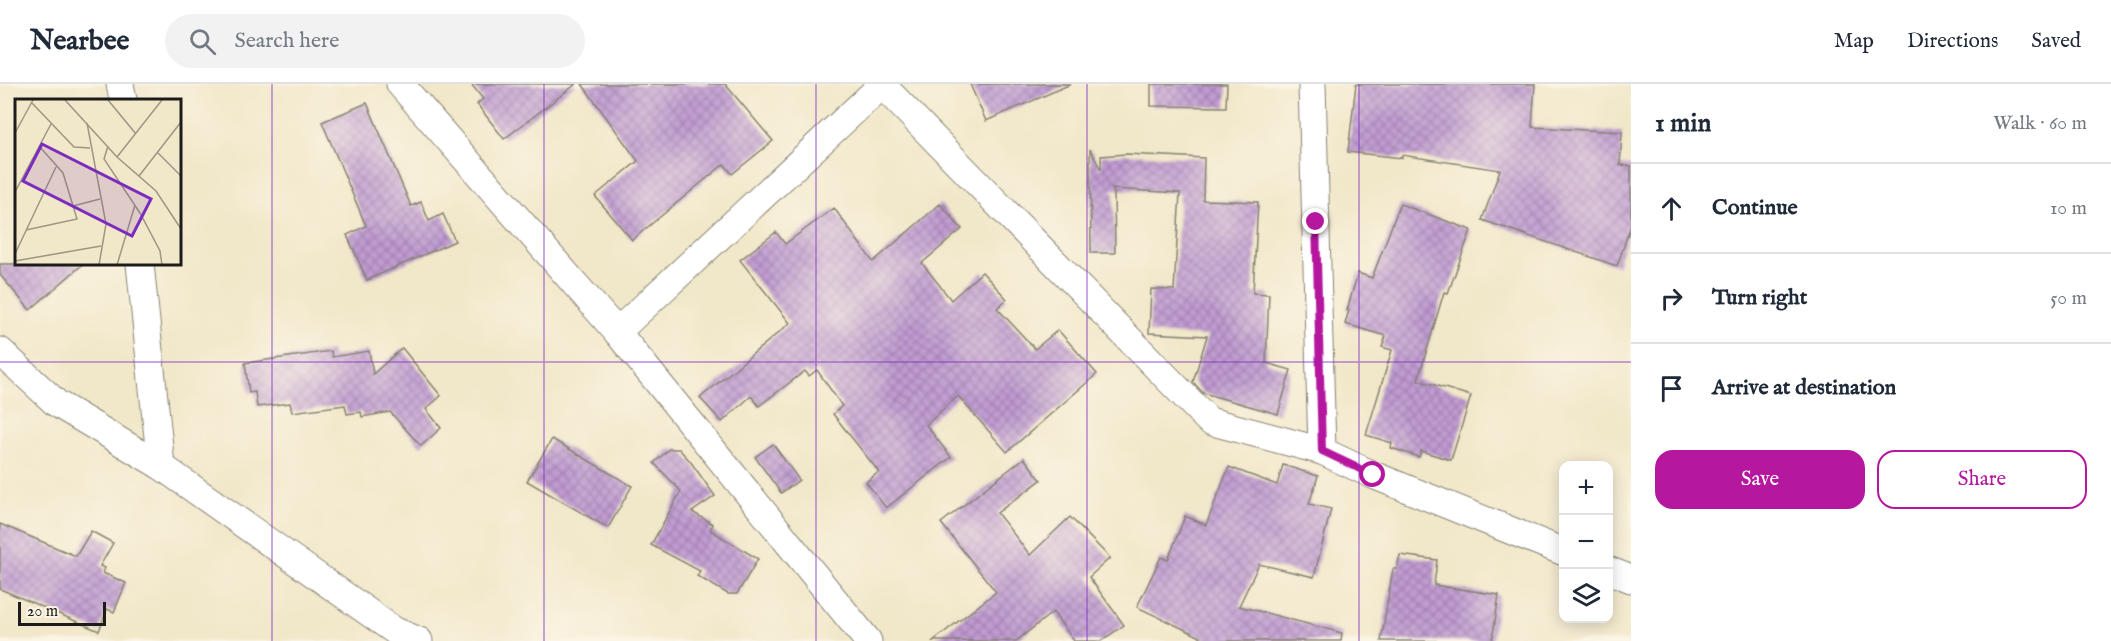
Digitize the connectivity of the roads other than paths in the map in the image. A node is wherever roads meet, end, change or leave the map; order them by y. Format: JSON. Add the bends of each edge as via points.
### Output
{"nodes":[{"id":1,"x":120,"y":84,"type":"edge"},
{"id":2,"x":400,"y":84,"type":"edge"},
{"id":3,"x":882,"y":84,"type":"edge"},
{"id":4,"x":1312,"y":84,"type":"edge"},
{"id":5,"x":123,"y":99,"type":"edge"},
{"id":6,"x":140,"y":266,"type":"edge"},
{"id":7,"x":617,"y":332,"type":"junction"},
{"id":8,"x":0,"y":351,"type":"edge"},
{"id":9,"x":1322,"y":451,"type":"junction"},
{"id":10,"x":161,"y":466,"type":"junction"},
{"id":11,"x":1559,"y":550,"type":"edge"},
{"id":12,"x":1613,"y":572,"type":"edge"},
{"id":13,"x":1631,"y":579,"type":"edge"},
{"id":14,"x":419,"y":641,"type":"edge"},
{"id":15,"x":868,"y":641,"type":"edge"}],
"edges":[{"from":1,"to":5,"type":"street"},
{"from":2,"to":7,"type":"street"},
{"from":3,"to":7,"type":"street"},
{"from":3,"to":9,"type":"street","via":[[1209,421]]},
{"from":4,"to":9,"type":"street"},
{"from":6,"to":10,"type":"street"},
{"from":7,"to":15,"type":"street"},
{"from":8,"to":10,"type":"street","via":[[56,403]]},
{"from":9,"to":11,"type":"street"},
{"from":10,"to":14,"type":"street","via":[[395,631]]},
{"from":12,"to":13,"type":"street"}]}
